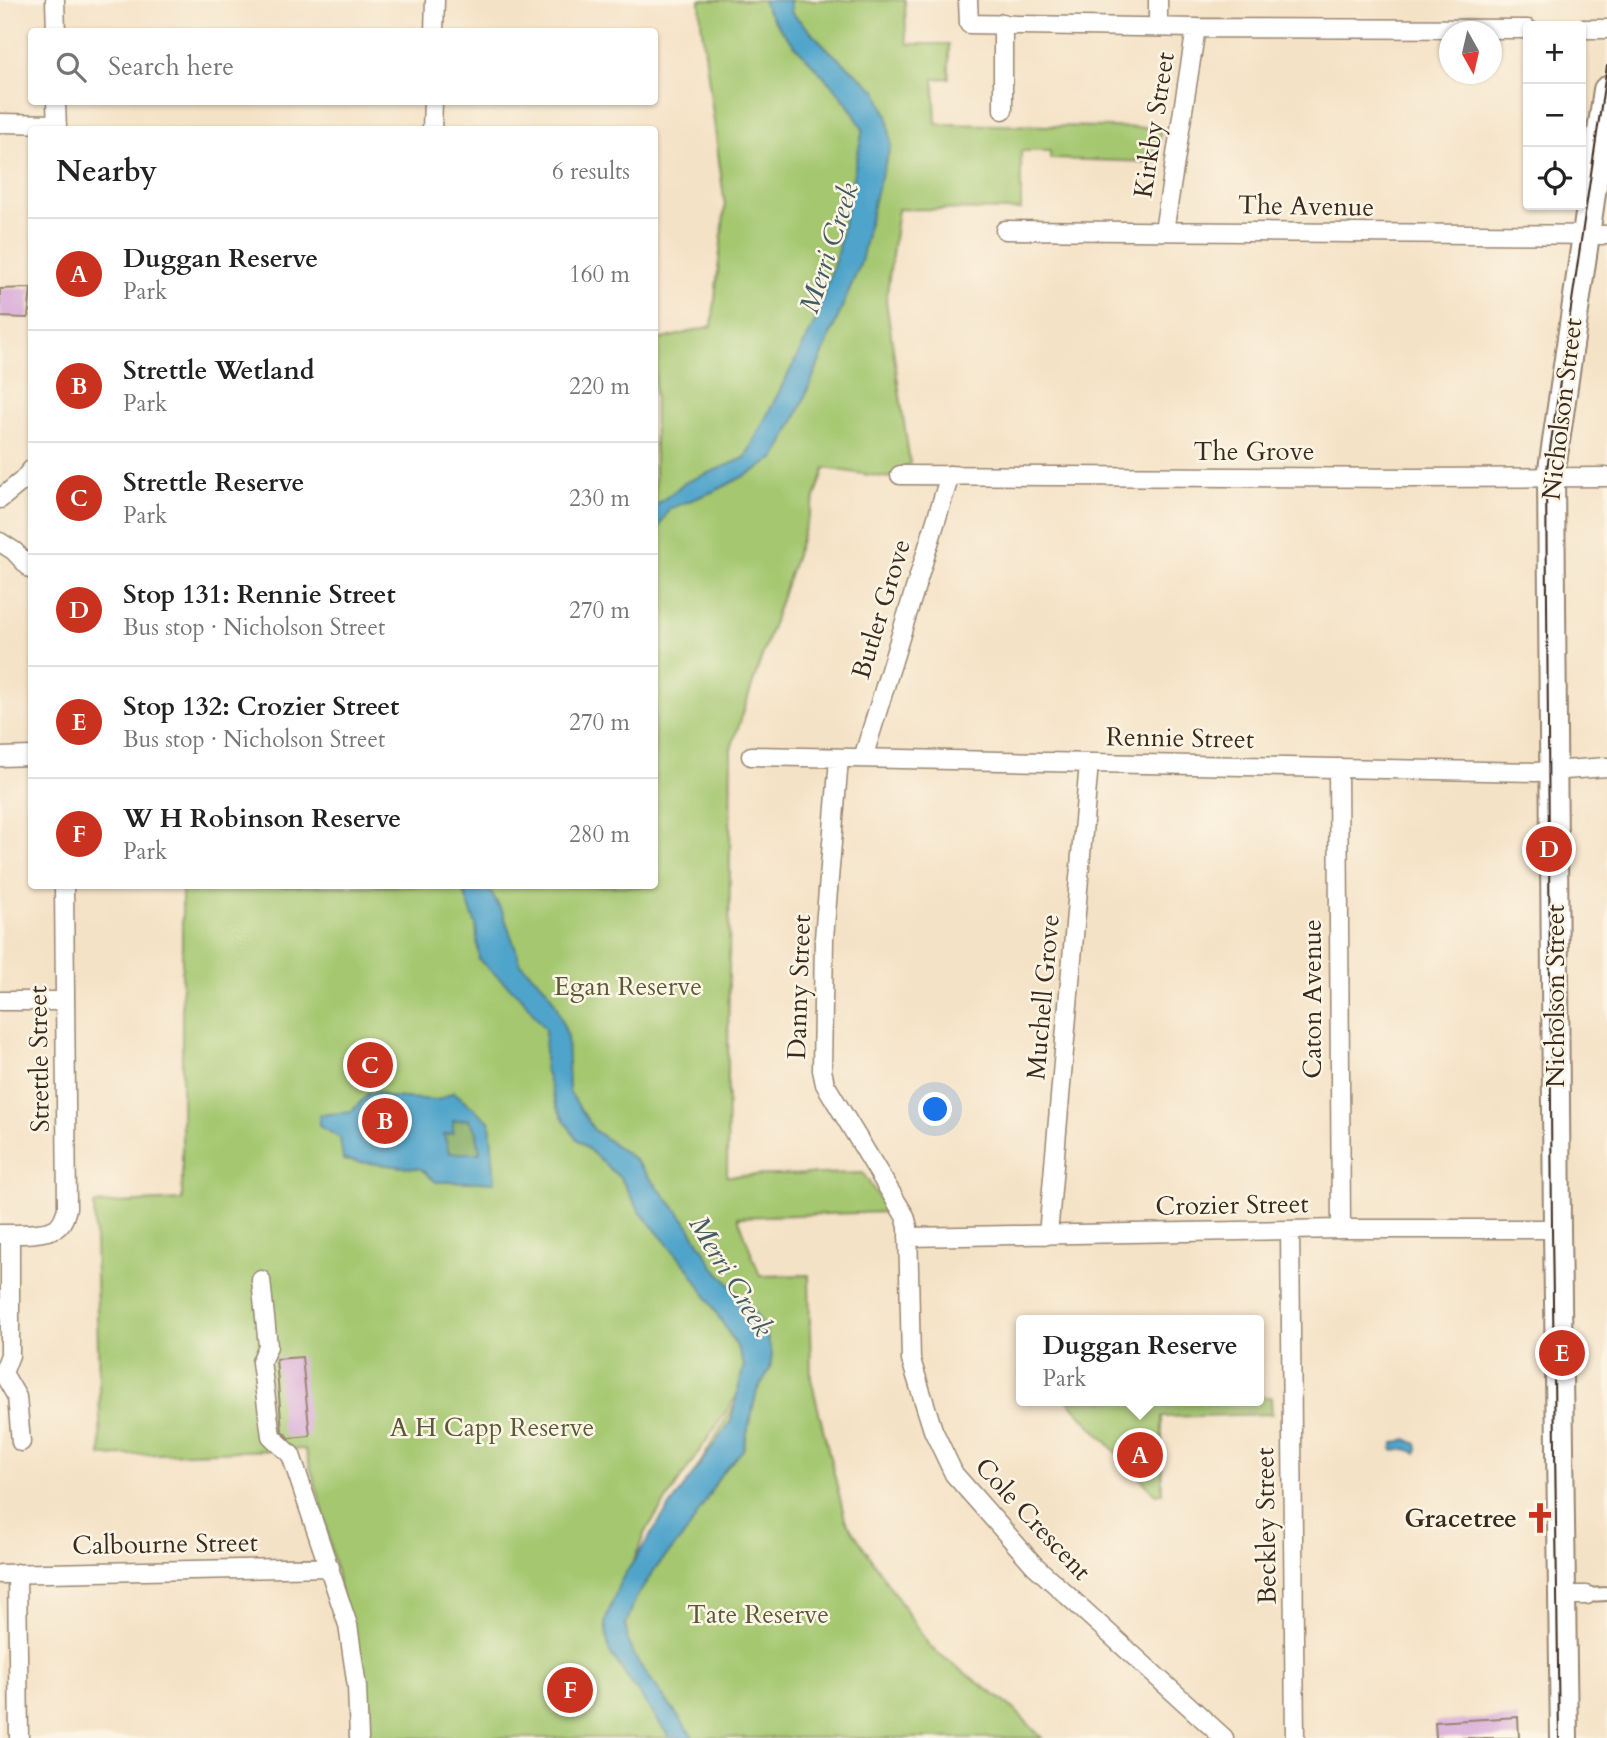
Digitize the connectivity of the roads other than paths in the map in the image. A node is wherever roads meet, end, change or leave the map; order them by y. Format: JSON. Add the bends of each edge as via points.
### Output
{"nodes":[{"id":1,"x":55,"y":0,"type":"edge"},
{"id":2,"x":435,"y":0,"type":"edge"},
{"id":3,"x":968,"y":0,"type":"edge"},
{"id":4,"x":1158,"y":0,"type":"edge"},
{"id":5,"x":1003,"y":23,"type":"junction"},
{"id":6,"x":1158,"y":27,"type":"junction"},
{"id":7,"x":56,"y":28,"type":"edge"},
{"id":8,"x":434,"y":28,"type":"edge"},
{"id":9,"x":1196,"y":28,"type":"junction"},
{"id":10,"x":1523,"y":29,"type":"edge"},
{"id":11,"x":1586,"y":29,"type":"edge"},
{"id":12,"x":1607,"y":29,"type":"edge"},
{"id":13,"x":1607,"y":90,"type":"edge"},
{"id":14,"x":56,"y":105,"type":"edge"},
{"id":15,"x":433,"y":105,"type":"edge"},
{"id":16,"x":1003,"y":110,"type":"dead end"},
{"id":17,"x":0,"y":123,"type":"edge"},
{"id":18,"x":43,"y":126,"type":"edge"},
{"id":19,"x":57,"y":126,"type":"edge"},
{"id":20,"x":432,"y":126,"type":"edge"},
{"id":21,"x":1005,"y":230,"type":"dead end"},
{"id":22,"x":1164,"y":231,"type":"junction"},
{"id":23,"x":1596,"y":235,"type":"edge"},
{"id":24,"x":28,"y":474,"type":"edge"},
{"id":25,"x":900,"y":475,"type":"dead end"},
{"id":26,"x":950,"y":475,"type":"junction"},
{"id":27,"x":1551,"y":476,"type":"junction"},
{"id":28,"x":1607,"y":477,"type":"edge"},
{"id":29,"x":0,"y":499,"type":"edge"},
{"id":30,"x":0,"y":542,"type":"edge"},
{"id":31,"x":28,"y":566,"type":"edge"},
{"id":32,"x":28,"y":756,"type":"edge"},
{"id":33,"x":751,"y":756,"type":"dead end"},
{"id":34,"x":0,"y":757,"type":"edge"},
{"id":35,"x":863,"y":758,"type":"junction"},
{"id":36,"x":839,"y":759,"type":"junction"},
{"id":37,"x":1089,"y":763,"type":"junction"},
{"id":38,"x":1607,"y":767,"type":"edge"},
{"id":39,"x":1338,"y":768,"type":"junction"},
{"id":40,"x":1553,"y":770,"type":"junction"},
{"id":41,"x":64,"y":889,"type":"edge"},
{"id":42,"x":0,"y":1001,"type":"edge"},
{"id":43,"x":64,"y":1001,"type":"junction"},
{"id":44,"x":1557,"y":1228,"type":"junction"},
{"id":45,"x":1341,"y":1229,"type":"junction"},
{"id":46,"x":1290,"y":1230,"type":"junction"},
{"id":47,"x":5,"y":1234,"type":"edge"},
{"id":48,"x":1048,"y":1235,"type":"junction"},
{"id":49,"x":908,"y":1237,"type":"junction"},
{"id":50,"x":261,"y":1280,"type":"dead end"},
{"id":51,"x":2,"y":1373,"type":"edge"},
{"id":52,"x":21,"y":1442,"type":"dead end"},
{"id":53,"x":330,"y":1567,"type":"junction"},
{"id":54,"x":8,"y":1573,"type":"edge"},
{"id":55,"x":1607,"y":1594,"type":"edge"},
{"id":56,"x":1574,"y":1595,"type":"junction"},
{"id":57,"x":19,"y":1738,"type":"edge"},
{"id":58,"x":359,"y":1738,"type":"edge"},
{"id":59,"x":1224,"y":1738,"type":"edge"},
{"id":60,"x":1295,"y":1738,"type":"edge"},
{"id":61,"x":1564,"y":1738,"type":"edge"}],
"edges":[{"from":1,"to":7,"type":"street"},
{"from":2,"to":8,"type":"street"},
{"from":3,"to":5,"type":"street","via":[[969,23]]},
{"from":4,"to":6,"type":"street"},
{"from":5,"to":6,"type":"street"},
{"from":5,"to":16,"type":"street"},
{"from":6,"to":9,"type":"street"},
{"from":9,"to":10,"type":"street"},
{"from":9,"to":22,"type":"street","name":"Kirkby Street"},
{"from":11,"to":12,"type":"street"},
{"from":13,"to":23,"type":"main road","name":"Nicholson Street"},
{"from":14,"to":19,"type":"street"},
{"from":15,"to":20,"type":"street"},
{"from":17,"to":18,"type":"street"},
{"from":21,"to":22,"type":"street","name":"The Avenue"},
{"from":22,"to":23,"type":"street","name":"The Avenue"},
{"from":23,"to":27,"type":"main road","name":"Nicholson Street"},
{"from":24,"to":29,"type":"street"},
{"from":25,"to":26,"type":"street","name":"The Grove"},
{"from":26,"to":27,"type":"street","name":"The Grove"},
{"from":26,"to":35,"type":"street","name":"Butler Grove"},
{"from":27,"to":28,"type":"street","name":"The Grove"},
{"from":27,"to":40,"type":"main road","name":"Nicholson Street"},
{"from":30,"to":31,"type":"street"},
{"from":32,"to":34,"type":"street"},
{"from":33,"to":36,"type":"street","name":"Rennie Street"},
{"from":35,"to":36,"type":"street","name":"Rennie Street"},
{"from":35,"to":37,"type":"street","name":"Rennie Street"},
{"from":36,"to":49,"type":"street","name":"Danny Street","via":[[824,938],[822,1070],[828,1091],[905,1216]]},
{"from":37,"to":39,"type":"street","name":"Rennie Street"},
{"from":37,"to":48,"type":"street","name":"Muchell Grove"},
{"from":38,"to":40,"type":"street","name":"Rennie Street"},
{"from":39,"to":40,"type":"street","name":"Rennie Street"},
{"from":39,"to":45,"type":"street","name":"Caton Avenue"},
{"from":40,"to":44,"type":"main road","name":"Nicholson Street"},
{"from":41,"to":43,"type":"street","name":"Strettle Street"},
{"from":42,"to":43,"type":"street"},
{"from":43,"to":47,"type":"street","name":"Strettle Street","via":[[67,1208],[56,1228]]},
{"from":44,"to":45,"type":"street","name":"Crozier Street"},
{"from":44,"to":56,"type":"main road","name":"Nicholson Street"},
{"from":45,"to":46,"type":"street","name":"Crozier Street"},
{"from":46,"to":48,"type":"street","name":"Crozier Street"},
{"from":46,"to":60,"type":"street","name":"Beckley Street"},
{"from":47,"to":51,"type":"street","via":[[10,1355]]},
{"from":48,"to":49,"type":"street","name":"Crozier Street"},
{"from":49,"to":59,"type":"street","name":"Cole Crescent","via":[[911,1360],[933,1430],[954,1474],[1034,1565]]},
{"from":50,"to":53,"type":"street","via":[[268,1346],[261,1362],[271,1436],[291,1455]]},
{"from":51,"to":52,"type":"street","via":[[17,1397]]},
{"from":53,"to":54,"type":"street","name":"Calbourne Street"},
{"from":53,"to":58,"type":"street","via":[[348,1625]]},
{"from":54,"to":57,"type":"street"},
{"from":55,"to":56,"type":"street"},
{"from":56,"to":61,"type":"main road","name":"Nicholson Street"}]}
